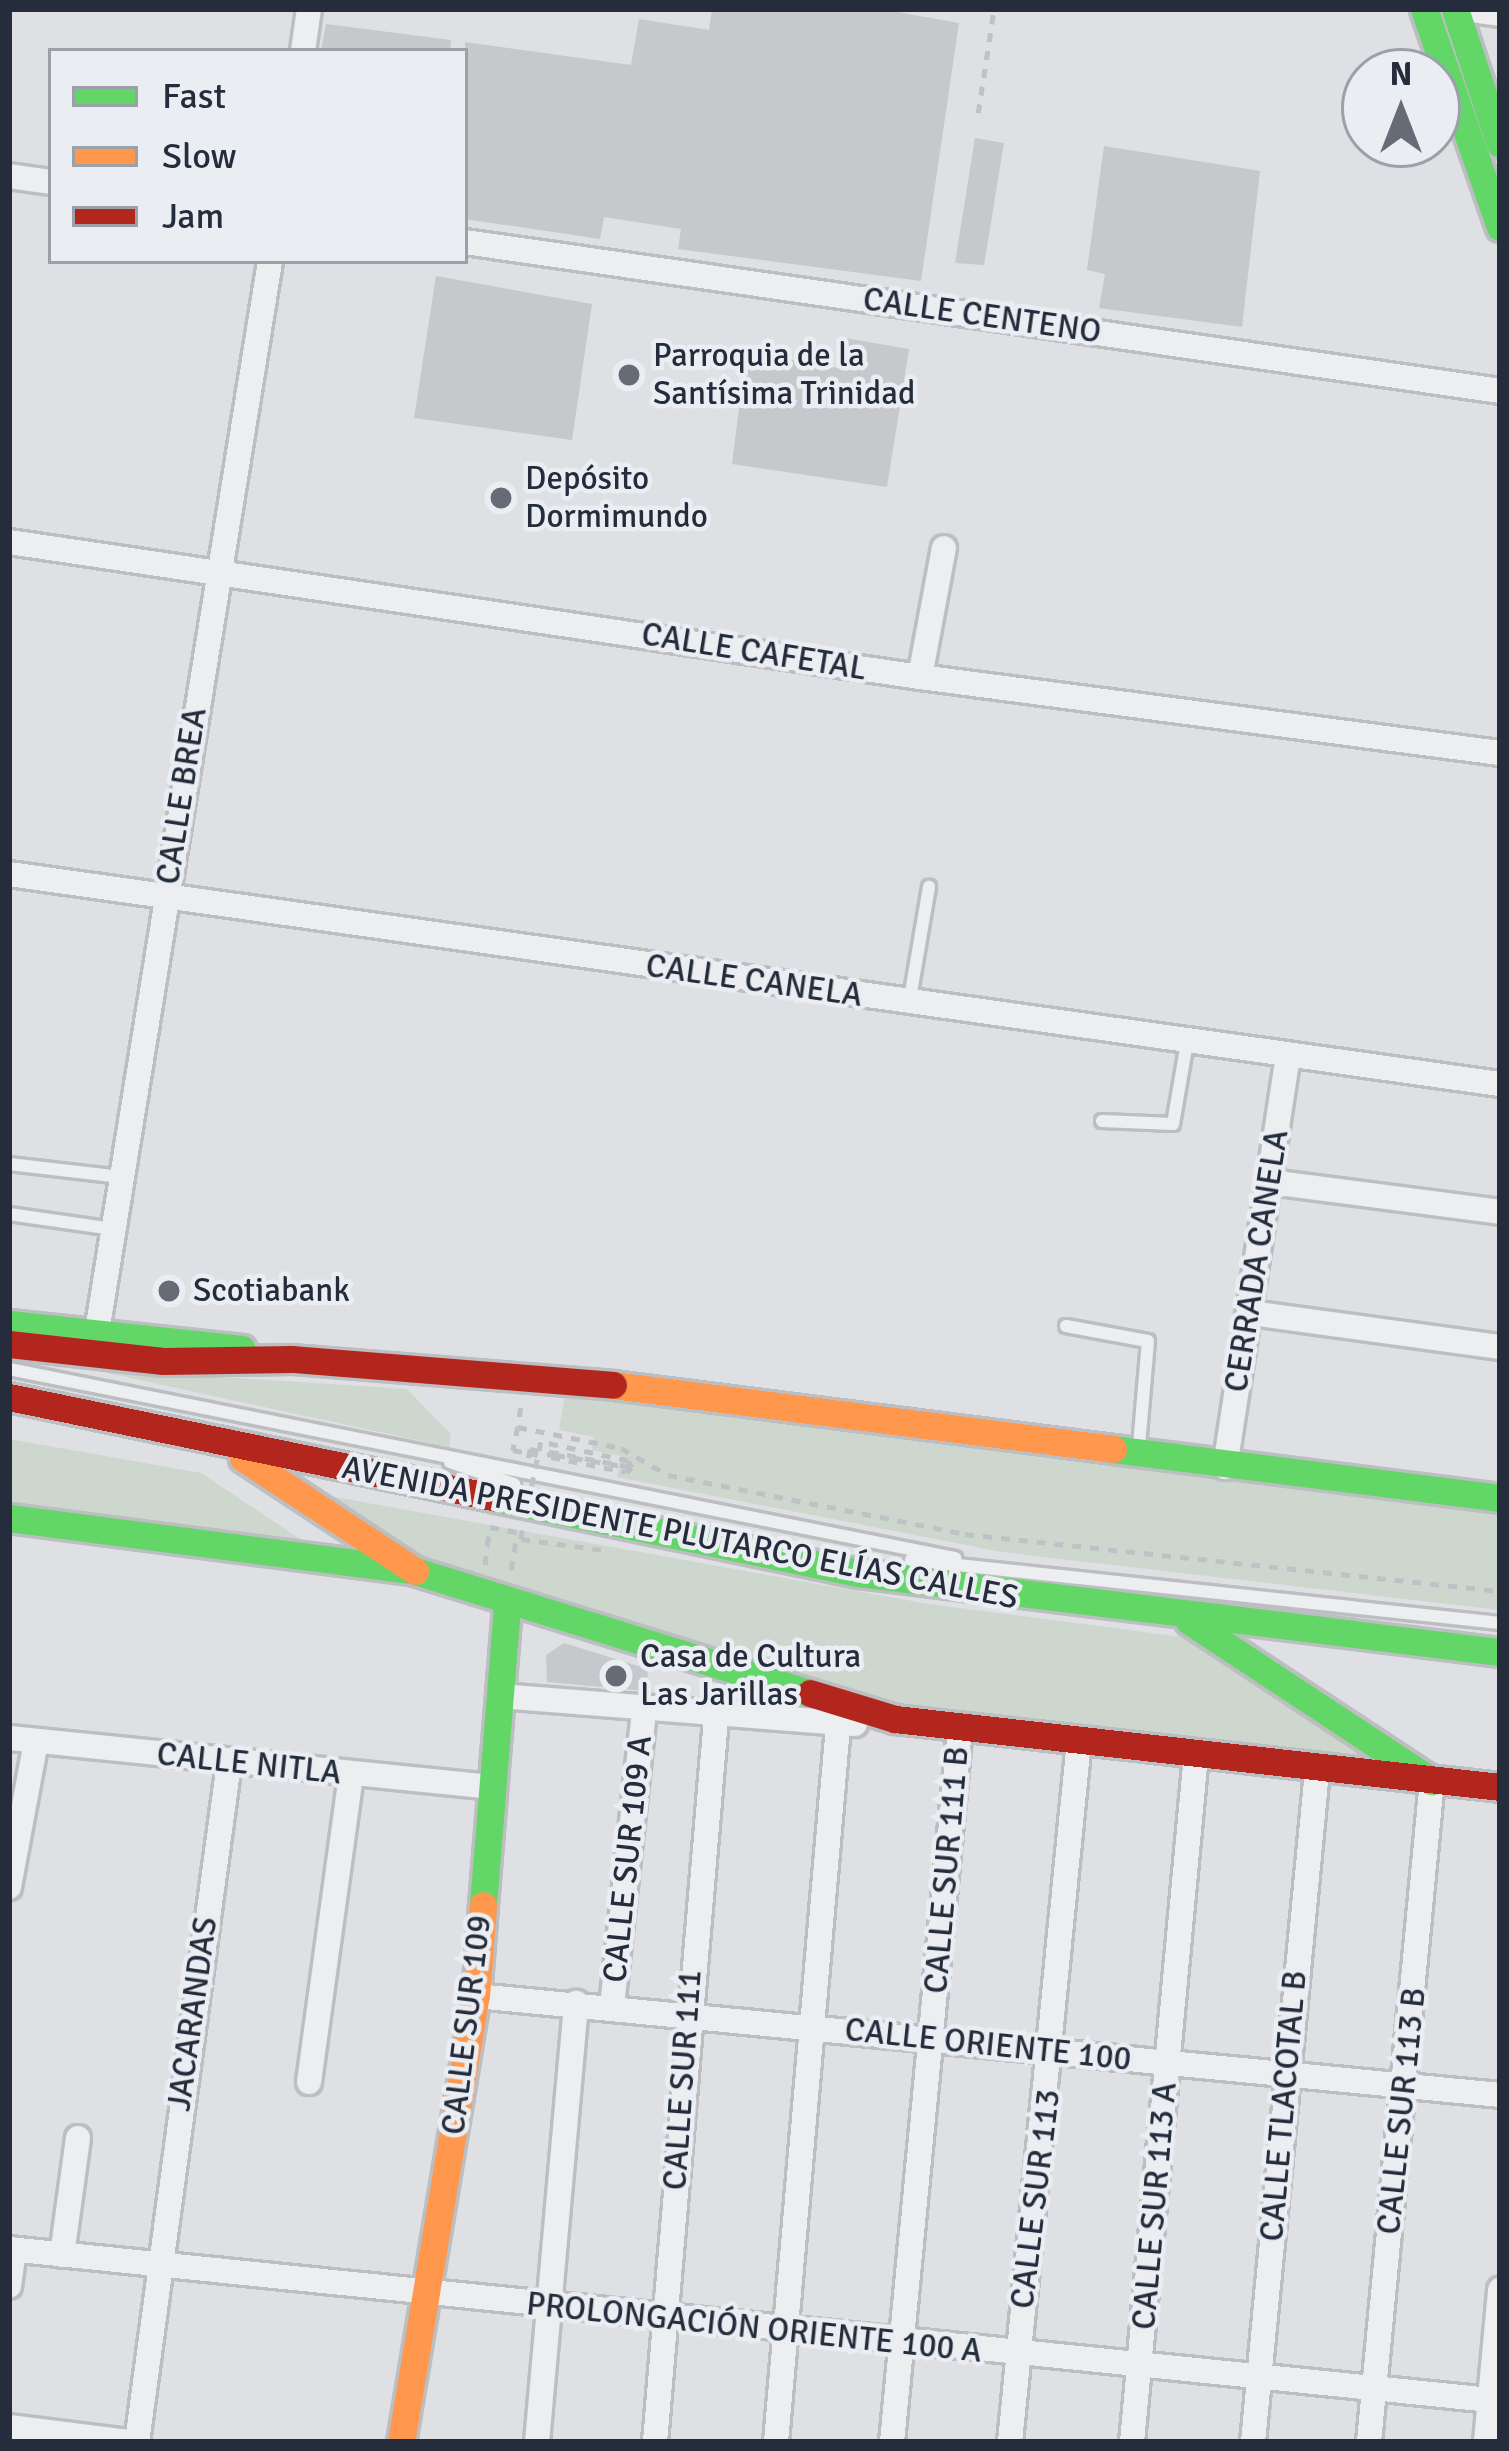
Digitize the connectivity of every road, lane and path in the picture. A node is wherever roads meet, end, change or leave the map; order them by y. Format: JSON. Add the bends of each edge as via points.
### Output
{"nodes":[{"id":1,"x":309,"y":9,"type":"edge"},
{"id":2,"x":994,"y":9,"type":"edge"},
{"id":3,"x":1424,"y":9,"type":"edge"},
{"id":4,"x":1454,"y":9,"type":"edge"},
{"id":5,"x":1465,"y":9,"type":"edge"},
{"id":6,"x":1500,"y":14,"type":"edge"},
{"id":7,"x":303,"y":48,"type":"edge"},
{"id":8,"x":978,"y":113,"type":"dead end"},
{"id":9,"x":1500,"y":144,"type":"edge"},
{"id":10,"x":9,"y":176,"type":"edge"},
{"id":11,"x":48,"y":182,"type":"edge"},
{"id":12,"x":1500,"y":227,"type":"edge"},
{"id":13,"x":468,"y":242,"type":"edge"},
{"id":14,"x":269,"y":264,"type":"edge"},
{"id":15,"x":1500,"y":391,"type":"edge"},
{"id":16,"x":9,"y":542,"type":"edge"},
{"id":17,"x":944,"y":548,"type":"dead end"},
{"id":18,"x":218,"y":571,"type":"junction"},
{"id":19,"x":920,"y":677,"type":"junction"},
{"id":20,"x":1500,"y":753,"type":"edge"},
{"id":21,"x":9,"y":874,"type":"edge"},
{"id":22,"x":928,"y":887,"type":"dead end"},
{"id":23,"x":166,"y":896,"type":"junction"},
{"id":24,"x":909,"y":1004,"type":"junction"},
{"id":25,"x":1187,"y":1042,"type":"junction"},
{"id":26,"x":1288,"y":1055,"type":"junction"},
{"id":27,"x":1500,"y":1084,"type":"edge"},
{"id":28,"x":1102,"y":1121,"type":"dead end"},
{"id":29,"x":9,"y":1164,"type":"edge"},
{"id":30,"x":123,"y":1177,"type":"junction"},
{"id":31,"x":1270,"y":1182,"type":"junction"},
{"id":32,"x":1500,"y":1212,"type":"edge"},
{"id":33,"x":9,"y":1214,"type":"edge"},
{"id":34,"x":113,"y":1229,"type":"junction"},
{"id":35,"x":1251,"y":1313,"type":"junction"},
{"id":36,"x":9,"y":1324,"type":"edge"},
{"id":37,"x":1066,"y":1326,"type":"dead end"},
{"id":38,"x":97,"y":1332,"type":"junction"},
{"id":39,"x":9,"y":1343,"type":"edge"},
{"id":40,"x":1500,"y":1347,"type":"edge"},
{"id":41,"x":292,"y":1359,"type":"junction"},
{"id":42,"x":9,"y":1369,"type":"edge"},
{"id":43,"x":526,"y":1379,"type":"junction"},
{"id":44,"x":9,"y":1397,"type":"edge"},
{"id":45,"x":518,"y":1427,"type":"junction"},
{"id":46,"x":223,"y":1445,"type":"junction"},
{"id":47,"x":530,"y":1449,"type":"dead end"},
{"id":48,"x":1138,"y":1454,"type":"junction"},
{"id":49,"x":538,"y":1455,"type":"junction"},
{"id":50,"x":450,"y":1462,"type":"junction"},
{"id":51,"x":1225,"y":1467,"type":"junction"},
{"id":52,"x":1500,"y":1498,"type":"edge"},
{"id":53,"x":9,"y":1518,"type":"edge"},
{"id":54,"x":520,"y":1530,"type":"junction"},
{"id":55,"x":603,"y":1550,"type":"dead end"},
{"id":56,"x":986,"y":1566,"type":"junction"},
{"id":57,"x":415,"y":1571,"type":"junction"},
{"id":58,"x":491,"y":1590,"type":"junction"},
{"id":59,"x":1500,"y":1591,"type":"edge"},
{"id":60,"x":1184,"y":1618,"type":"junction"},
{"id":61,"x":1500,"y":1624,"type":"edge"},
{"id":62,"x":1500,"y":1652,"type":"edge"},
{"id":63,"x":499,"y":1696,"type":"junction"},
{"id":64,"x":644,"y":1711,"type":"junction"},
{"id":65,"x":716,"y":1718,"type":"junction"},
{"id":66,"x":895,"y":1719,"type":"junction"},
{"id":67,"x":838,"y":1726,"type":"junction"},
{"id":68,"x":960,"y":1729,"type":"junction"},
{"id":69,"x":9,"y":1738,"type":"edge"},
{"id":70,"x":36,"y":1741,"type":"junction"},
{"id":71,"x":1078,"y":1741,"type":"junction"},
{"id":72,"x":1196,"y":1756,"type":"junction"},
{"id":73,"x":230,"y":1762,"type":"junction"},
{"id":74,"x":1317,"y":1771,"type":"junction"},
{"id":75,"x":351,"y":1774,"type":"junction"},
{"id":76,"x":1432,"y":1780,"type":"junction"},
{"id":77,"x":488,"y":1787,"type":"junction"},
{"id":78,"x":1500,"y":1787,"type":"edge"},
{"id":79,"x":9,"y":1887,"type":"edge"},
{"id":80,"x":476,"y":1996,"type":"junction"},
{"id":81,"x":576,"y":2003,"type":"junction"},
{"id":82,"x":612,"y":2006,"type":"junction"},
{"id":83,"x":687,"y":2014,"type":"junction"},
{"id":84,"x":813,"y":2026,"type":"junction"},
{"id":85,"x":932,"y":2039,"type":"junction"},
{"id":86,"x":1054,"y":2052,"type":"junction"},
{"id":87,"x":1168,"y":2065,"type":"junction"},
{"id":88,"x":1286,"y":2078,"type":"junction"},
{"id":89,"x":309,"y":2082,"type":"dead end"},
{"id":90,"x":1406,"y":2089,"type":"junction"},
{"id":91,"x":1500,"y":2095,"type":"edge"},
{"id":92,"x":78,"y":2138,"type":"dead end"},
{"id":93,"x":11,"y":2249,"type":"edge"},
{"id":94,"x":62,"y":2255,"type":"junction"},
{"id":95,"x":156,"y":2265,"type":"junction"},
{"id":96,"x":9,"y":2286,"type":"edge"},
{"id":97,"x":1500,"y":2290,"type":"edge"},
{"id":98,"x":429,"y":2294,"type":"junction"},
{"id":99,"x":551,"y":2308,"type":"junction"},
{"id":100,"x":666,"y":2320,"type":"junction"},
{"id":101,"x":788,"y":2330,"type":"junction"},
{"id":102,"x":904,"y":2342,"type":"junction"},
{"id":103,"x":1017,"y":2354,"type":"junction"},
{"id":104,"x":1140,"y":2367,"type":"junction"},
{"id":105,"x":1260,"y":2377,"type":"junction"},
{"id":106,"x":1373,"y":2389,"type":"junction"},
{"id":107,"x":1495,"y":2400,"type":"edge"},
{"id":108,"x":10,"y":2427,"type":"edge"},
{"id":109,"x":9,"y":2440,"type":"edge"},
{"id":110,"x":134,"y":2442,"type":"edge"},
{"id":111,"x":401,"y":2442,"type":"edge"},
{"id":112,"x":537,"y":2442,"type":"edge"},
{"id":113,"x":655,"y":2442,"type":"edge"},
{"id":114,"x":776,"y":2442,"type":"edge"},
{"id":115,"x":892,"y":2442,"type":"edge"},
{"id":116,"x":1010,"y":2442,"type":"edge"},
{"id":117,"x":1132,"y":2442,"type":"edge"},
{"id":118,"x":1253,"y":2442,"type":"edge"},
{"id":119,"x":1369,"y":2442,"type":"edge"},
{"id":120,"x":1486,"y":2442,"type":"edge"}],
"edges":[{"from":1,"to":7,"type":"street"},
{"from":2,"to":8,"type":"path"},
{"from":3,"to":12,"type":"main road"},
{"from":4,"to":9,"type":"main road"},
{"from":5,"to":6,"type":"street"},
{"from":10,"to":11,"type":"street"},
{"from":13,"to":15,"type":"street","name":"CALLE CENTENO"},
{"from":14,"to":18,"type":"street","name":"CALLE BREA"},
{"from":16,"to":18,"type":"street","name":"CALLE CAFETAL"},
{"from":17,"to":19,"type":"street"},
{"from":18,"to":19,"type":"street","name":"CALLE CAFETAL"},
{"from":18,"to":23,"type":"street","name":"CALLE BREA"},
{"from":19,"to":20,"type":"street","name":"CALLE CAFETAL"},
{"from":21,"to":23,"type":"street","name":"CALLE CANELA"},
{"from":22,"to":24,"type":"lane"},
{"from":23,"to":24,"type":"street","name":"CALLE CANELA"},
{"from":23,"to":30,"type":"street","name":"CALLE BREA"},
{"from":24,"to":25,"type":"street","name":"CALLE CANELA"},
{"from":25,"to":26,"type":"street","name":"CALLE CANELA"},
{"from":25,"to":28,"type":"lane","via":[[1173,1124]]},
{"from":26,"to":27,"type":"street","name":"CALLE CANELA"},
{"from":26,"to":31,"type":"street","name":"CERRADA CANELA"},
{"from":29,"to":30,"type":"lane"},
{"from":30,"to":34,"type":"street","name":"CALLE BREA"},
{"from":31,"to":32,"type":"street"},
{"from":31,"to":35,"type":"street","name":"CERRADA CANELA"},
{"from":33,"to":34,"type":"lane"},
{"from":34,"to":38,"type":"street","name":"CALLE BREA"},
{"from":35,"to":40,"type":"street"},
{"from":35,"to":51,"type":"street","name":"CERRADA CANELA"},
{"from":36,"to":38,"type":"main road"},
{"from":37,"to":48,"type":"lane","via":[[1148,1341]]},
{"from":38,"to":41,"type":"main road"},
{"from":39,"to":41,"type":"main road","via":[[163,1361]]},
{"from":41,"to":43,"type":"main road"},
{"from":42,"to":50,"type":"lane"},
{"from":43,"to":45,"type":"path"},
{"from":43,"to":48,"type":"main road"},
{"from":44,"to":46,"type":"main road","name":"AVENIDA PRESIDENTE PLUTARCO ELÍAS CALLES"},
{"from":45,"to":49,"type":"path","bridge":true,"via":[[513,1450]]},
{"from":45,"to":59,"type":"path","via":[[621,1448],[668,1475],[1004,1540]]},
{"from":46,"to":57,"type":"main road"},
{"from":46,"to":60,"type":"main road","name":"AVENIDA PRESIDENTE PLUTARCO ELÍAS CALLES","via":[[859,1573]]},
{"from":47,"to":49,"type":"path","bridge":true,"via":[[556,1455],[629,1467],[549,1452],[551,1457],[626,1472],[632,1468],[628,1461],[541,1442]]},
{"from":48,"to":51,"type":"main road"},
{"from":49,"to":54,"type":"path","bridge":true},
{"from":50,"to":56,"type":"lane","via":[[586,1479]]},
{"from":50,"to":56,"type":"lane","via":[[537,1491],[852,1553]]},
{"from":51,"to":52,"type":"main road"},
{"from":53,"to":57,"type":"main road"},
{"from":54,"to":55,"type":"path","bridge":true,"via":[[521,1539]]},
{"from":54,"to":58,"type":"path","via":[[510,1576]]},
{"from":54,"to":58,"type":"path","bridge":true,"via":[[490,1527]]},
{"from":56,"to":61,"type":"lane"},
{"from":57,"to":58,"type":"main road"},
{"from":58,"to":63,"type":"main road","name":"CALLE SUR 109"},
{"from":58,"to":66,"type":"main road"},
{"from":60,"to":62,"type":"main road","name":"AVENIDA PRESIDENTE PLUTARCO ELÍAS CALLES"},
{"from":60,"to":76,"type":"main road"},
{"from":63,"to":64,"type":"street"},
{"from":63,"to":77,"type":"main road","name":"CALLE SUR 109"},
{"from":64,"to":65,"type":"street"},
{"from":64,"to":82,"type":"street","name":"CALLE SUR 109 A"},
{"from":65,"to":67,"type":"street"},
{"from":65,"to":83,"type":"street","name":"CALLE SUR 111"},
{"from":66,"to":67,"type":"street"},
{"from":66,"to":68,"type":"main road"},
{"from":67,"to":84,"type":"street"},
{"from":68,"to":71,"type":"main road"},
{"from":68,"to":85,"type":"street","name":"CALLE SUR 111 B"},
{"from":69,"to":70,"type":"street","name":"CALLE NITLA"},
{"from":70,"to":73,"type":"street","name":"CALLE NITLA"},
{"from":70,"to":79,"type":"street"},
{"from":71,"to":72,"type":"main road"},
{"from":71,"to":86,"type":"street","name":"CALLE SUR 113"},
{"from":72,"to":74,"type":"main road"},
{"from":72,"to":87,"type":"street","name":"CALLE SUR 113 A"},
{"from":73,"to":75,"type":"street","name":"CALLE NITLA"},
{"from":73,"to":95,"type":"street","name":"JACARANDAS"},
{"from":74,"to":76,"type":"main road"},
{"from":74,"to":88,"type":"street","name":"CALLE TLACOTAL B"},
{"from":75,"to":77,"type":"street","name":"CALLE NITLA"},
{"from":75,"to":89,"type":"street"},
{"from":76,"to":78,"type":"main road"},
{"from":76,"to":90,"type":"street","name":"CALLE SUR 113 B"},
{"from":77,"to":80,"type":"main road","name":"CALLE SUR 109"},
{"from":80,"to":81,"type":"street","name":"CALLE ORIENTE 100"},
{"from":80,"to":98,"type":"main road","name":"CALLE SUR 109"},
{"from":81,"to":82,"type":"street","name":"CALLE ORIENTE 100"},
{"from":81,"to":99,"type":"street","name":"CALLE SUR 109 A"},
{"from":82,"to":83,"type":"street","name":"CALLE ORIENTE 100"},
{"from":83,"to":84,"type":"street","name":"CALLE ORIENTE 100"},
{"from":83,"to":100,"type":"street","name":"CALLE SUR 111"},
{"from":84,"to":85,"type":"street","name":"CALLE ORIENTE 100"},
{"from":84,"to":101,"type":"street"},
{"from":85,"to":86,"type":"street","name":"CALLE ORIENTE 100"},
{"from":85,"to":102,"type":"street","name":"CALLE SUR 111 B"},
{"from":86,"to":87,"type":"street","name":"CALLE ORIENTE 100"},
{"from":86,"to":103,"type":"street","name":"CALLE SUR 113"},
{"from":87,"to":88,"type":"street","name":"CALLE ORIENTE 100"},
{"from":87,"to":104,"type":"street","name":"CALLE SUR 113 A"},
{"from":88,"to":90,"type":"street","name":"CALLE ORIENTE 100"},
{"from":88,"to":105,"type":"street","name":"CALLE TLACOTAL B"},
{"from":90,"to":91,"type":"street","name":"CALLE ORIENTE 100"},
{"from":90,"to":106,"type":"street","name":"CALLE SUR 113 B"},
{"from":92,"to":94,"type":"street"},
{"from":93,"to":94,"type":"street","name":"PROLONGACIÓN ORIENTE 100 A"},
{"from":93,"to":96,"type":"street"},
{"from":94,"to":95,"type":"street","name":"PROLONGACIÓN ORIENTE 100 A"},
{"from":95,"to":98,"type":"street","name":"PROLONGACIÓN ORIENTE 100 A"},
{"from":95,"to":110,"type":"street","name":"JACARANDAS"},
{"from":97,"to":107,"type":"street"},
{"from":98,"to":99,"type":"street","name":"PROLONGACIÓN ORIENTE 100 A"},
{"from":98,"to":111,"type":"main road","name":"CALLE SUR 109"},
{"from":99,"to":100,"type":"street","name":"PROLONGACIÓN ORIENTE 100 A"},
{"from":99,"to":112,"type":"street","name":"CALLE SUR 109 A"},
{"from":100,"to":101,"type":"street","name":"PROLONGACIÓN ORIENTE 100 A"},
{"from":100,"to":113,"type":"street","name":"CALLE SUR 111"},
{"from":101,"to":102,"type":"street","name":"PROLONGACIÓN ORIENTE 100 A"},
{"from":101,"to":114,"type":"street"},
{"from":102,"to":103,"type":"street","name":"PROLONGACIÓN ORIENTE 100 A"},
{"from":102,"to":115,"type":"street","name":"CALLE SUR 111 B"},
{"from":103,"to":104,"type":"street","name":"PROLONGACIÓN ORIENTE 100 A"},
{"from":103,"to":116,"type":"street","name":"CALLE SUR 113"},
{"from":104,"to":105,"type":"street","name":"PROLONGACIÓN ORIENTE 100 A"},
{"from":104,"to":117,"type":"street","name":"CALLE SUR 113 A"},
{"from":105,"to":106,"type":"street","name":"PROLONGACIÓN ORIENTE 100 A"},
{"from":105,"to":118,"type":"street","name":"CALLE TLACOTAL B"},
{"from":106,"to":107,"type":"street","name":"PROLONGACIÓN ORIENTE 100 A"},
{"from":106,"to":119,"type":"street","name":"CALLE SUR 113 B"},
{"from":107,"to":120,"type":"street"},
{"from":108,"to":109,"type":"street"},
{"from":108,"to":110,"type":"street"}]}
